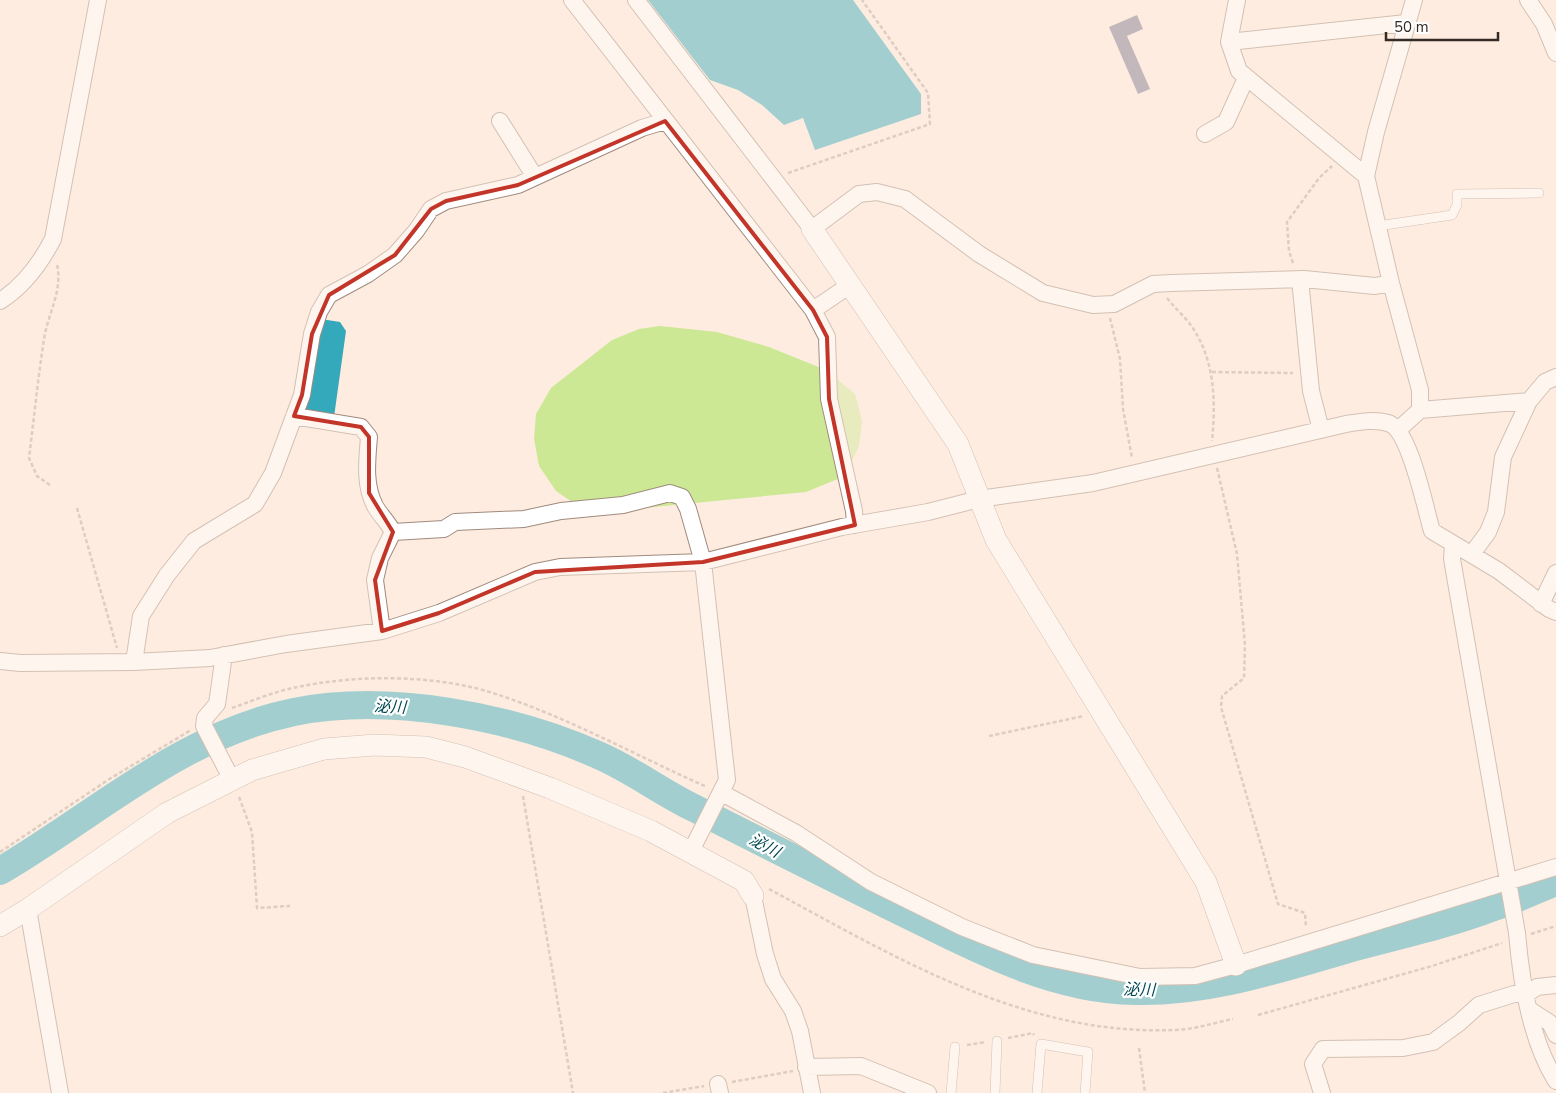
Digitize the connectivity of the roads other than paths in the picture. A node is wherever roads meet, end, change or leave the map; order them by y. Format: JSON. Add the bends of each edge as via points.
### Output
{"nodes":[{"id":1,"x":98,"y":0,"type":"edge"},
{"id":2,"x":572,"y":0,"type":"edge"},
{"id":3,"x":636,"y":0,"type":"edge"},
{"id":4,"x":1237,"y":0,"type":"edge"},
{"id":5,"x":1414,"y":0,"type":"edge"},
{"id":6,"x":1528,"y":0,"type":"edge"},
{"id":7,"x":1406,"y":23,"type":"junction"},
{"id":8,"x":1229,"y":42,"type":"junction"},
{"id":9,"x":1556,"y":54,"type":"edge"},
{"id":10,"x":1246,"y":78,"type":"junction"},
{"id":11,"x":500,"y":120,"type":"dead end"},
{"id":12,"x":665,"y":121,"type":"junction"},
{"id":13,"x":1205,"y":134,"type":"dead end"},
{"id":14,"x":1366,"y":176,"type":"junction"},
{"id":15,"x":535,"y":177,"type":"junction"},
{"id":16,"x":1539,"y":193,"type":"dead end"},
{"id":17,"x":1378,"y":226,"type":"junction"},
{"id":18,"x":812,"y":229,"type":"junction"},
{"id":19,"x":1300,"y":279,"type":"junction"},
{"id":20,"x":1391,"y":283,"type":"junction"},
{"id":21,"x":850,"y":285,"type":"junction"},
{"id":22,"x":0,"y":301,"type":"edge"},
{"id":23,"x":813,"y":310,"type":"junction"},
{"id":24,"x":1556,"y":377,"type":"edge"},
{"id":25,"x":1529,"y":401,"type":"junction"},
{"id":26,"x":1420,"y":410,"type":"junction"},
{"id":27,"x":294,"y":416,"type":"junction"},
{"id":28,"x":1399,"y":429,"type":"junction"},
{"id":29,"x":1321,"y":430,"type":"junction"},
{"id":30,"x":979,"y":499,"type":"junction"},
{"id":31,"x":855,"y":524,"type":"junction"},
{"id":32,"x":393,"y":532,"type":"junction"},
{"id":33,"x":1453,"y":545,"type":"junction"},
{"id":34,"x":1472,"y":554,"type":"junction"},
{"id":35,"x":703,"y":562,"type":"junction"},
{"id":36,"x":1556,"y":573,"type":"edge"},
{"id":37,"x":1541,"y":604,"type":"junction"},
{"id":38,"x":1556,"y":612,"type":"edge"},
{"id":39,"x":382,"y":631,"type":"junction"},
{"id":40,"x":224,"y":655,"type":"junction"},
{"id":41,"x":0,"y":661,"type":"edge"},
{"id":42,"x":134,"y":662,"type":"junction"},
{"id":43,"x":227,"y":772,"type":"junction"},
{"id":44,"x":719,"y":798,"type":"junction"},
{"id":45,"x":692,"y":847,"type":"junction"},
{"id":46,"x":1556,"y":867,"type":"edge"},
{"id":47,"x":1508,"y":883,"type":"junction"},
{"id":48,"x":748,"y":889,"type":"joint"},
{"id":49,"x":28,"y":910,"type":"junction"},
{"id":50,"x":0,"y":926,"type":"edge"},
{"id":51,"x":1236,"y":965,"type":"junction"},
{"id":52,"x":1556,"y":985,"type":"edge"},
{"id":53,"x":1527,"y":994,"type":"junction"},
{"id":54,"x":1530,"y":1010,"type":"junction"},
{"id":55,"x":1556,"y":1035,"type":"edge"},
{"id":56,"x":997,"y":1041,"type":"dead end"},
{"id":57,"x":955,"y":1047,"type":"dead end"},
{"id":58,"x":806,"y":1067,"type":"junction"},
{"id":59,"x":1556,"y":1081,"type":"edge"},
{"id":60,"x":60,"y":1093,"type":"edge"},
{"id":61,"x":812,"y":1093,"type":"edge"},
{"id":62,"x":926,"y":1093,"type":"edge"},
{"id":63,"x":952,"y":1093,"type":"edge"},
{"id":64,"x":995,"y":1093,"type":"edge"},
{"id":65,"x":1037,"y":1093,"type":"edge"},
{"id":66,"x":1085,"y":1093,"type":"edge"},
{"id":67,"x":1322,"y":1093,"type":"edge"}],
"edges":[{"from":1,"to":22,"type":"street","via":[[53,239],[43,258],[18,289]]},
{"from":2,"to":12,"type":"street"},
{"from":3,"to":18,"type":"street"},
{"from":4,"to":8,"type":"street"},
{"from":5,"to":7,"type":"street"},
{"from":6,"to":9,"type":"street","via":[[1544,24]]},
{"from":7,"to":8,"type":"street"},
{"from":7,"to":14,"type":"street"},
{"from":8,"to":10,"type":"street","via":[[1234,63]]},
{"from":10,"to":13,"type":"street","via":[[1226,122]]},
{"from":10,"to":14,"type":"street"},
{"from":11,"to":15,"type":"street"},
{"from":12,"to":15,"type":"street","via":[[642,128]]},
{"from":12,"to":23,"type":"street"},
{"from":14,"to":17,"type":"street"},
{"from":15,"to":27,"type":"street","via":[[518,185],[446,201],[431,209],[395,255],[329,295],[312,334],[302,395]]},
{"from":16,"to":17,"type":"lane","via":[[1457,194],[1457,205],[1452,215]]},
{"from":17,"to":20,"type":"street"},
{"from":18,"to":19,"type":"street","via":[[859,194],[877,192],[904,199],[979,254],[1043,293],[1093,305],[1114,304],[1153,284]]},
{"from":18,"to":21,"type":"street"},
{"from":19,"to":20,"type":"street","via":[[1376,286]]},
{"from":19,"to":29,"type":"street","via":[[1311,390]]},
{"from":20,"to":26,"type":"street","via":[[1420,390]]},
{"from":21,"to":23,"type":"street"},
{"from":21,"to":30,"type":"street","via":[[958,444]]},
{"from":23,"to":31,"type":"street","via":[[827,337],[829,399]]},
{"from":24,"to":25,"type":"street","via":[[1545,382]]},
{"from":25,"to":26,"type":"street"},
{"from":25,"to":34,"type":"street","via":[[1503,457],[1496,512],[1488,532]]},
{"from":26,"to":28,"type":"street"},
{"from":27,"to":32,"type":"street","via":[[361,426],[369,437],[369,493]]},
{"from":27,"to":42,"type":"street","via":[[272,473],[255,504],[194,541],[167,575],[141,616]]},
{"from":28,"to":29,"type":"street","via":[[1389,423],[1368,421]]},
{"from":28,"to":33,"type":"street","via":[[1410,452],[1432,531]]},
{"from":29,"to":30,"type":"street","via":[[1092,483]]},
{"from":30,"to":31,"type":"street","via":[[928,512]]},
{"from":30,"to":51,"type":"street","via":[[996,540],[1206,882]]},
{"from":31,"to":35,"type":"street"},
{"from":32,"to":35,"type":"street","via":[[444,529],[455,522],[524,519],[561,511],[623,505],[670,493],[682,498],[688,509]]},
{"from":32,"to":39,"type":"street","via":[[380,558],[375,580]]},
{"from":33,"to":34,"type":"street"},
{"from":33,"to":47,"type":"street","via":[[1452,559]]},
{"from":34,"to":37,"type":"street"},
{"from":35,"to":39,"type":"street","via":[[560,567],[535,572],[439,613]]},
{"from":35,"to":44,"type":"street","via":[[727,780]]},
{"from":36,"to":37,"type":"street"},
{"from":37,"to":38,"type":"street"},
{"from":39,"to":40,"type":"street"},
{"from":40,"to":42,"type":"street"},
{"from":40,"to":43,"type":"street","via":[[217,704],[205,722]]},
{"from":41,"to":42,"type":"street"},
{"from":43,"to":45,"type":"street","via":[[252,770],[324,749],[375,745],[426,747],[464,757],[584,801]]},
{"from":43,"to":49,"type":"street"},
{"from":44,"to":45,"type":"street"},
{"from":44,"to":51,"type":"street","via":[[796,833],[871,882],[962,927],[1033,955],[1140,978],[1195,976]]},
{"from":45,"to":48,"type":"street"},
{"from":46,"to":47,"type":"street"},
{"from":47,"to":51,"type":"street"},
{"from":47,"to":53,"type":"street"},
{"from":48,"to":58,"type":"street","via":[[773,979],[794,1011]]},
{"from":49,"to":50,"type":"street"},
{"from":49,"to":60,"type":"street"},
{"from":52,"to":53,"type":"street","via":[[1537,987]]},
{"from":53,"to":54,"type":"street"},
{"from":53,"to":67,"type":"street","via":[[1514,994],[1479,1005],[1433,1042],[1404,1048],[1323,1050],[1313,1064]]},
{"from":54,"to":55,"type":"street","via":[[1550,1023]]},
{"from":54,"to":59,"type":"street","via":[[1543,1060]]},
{"from":56,"to":64,"type":"lane"},
{"from":57,"to":63,"type":"lane"},
{"from":58,"to":61,"type":"street"},
{"from":58,"to":62,"type":"street","via":[[862,1066]]},
{"from":65,"to":66,"type":"lane","via":[[1041,1044],[1088,1052]]}]}
